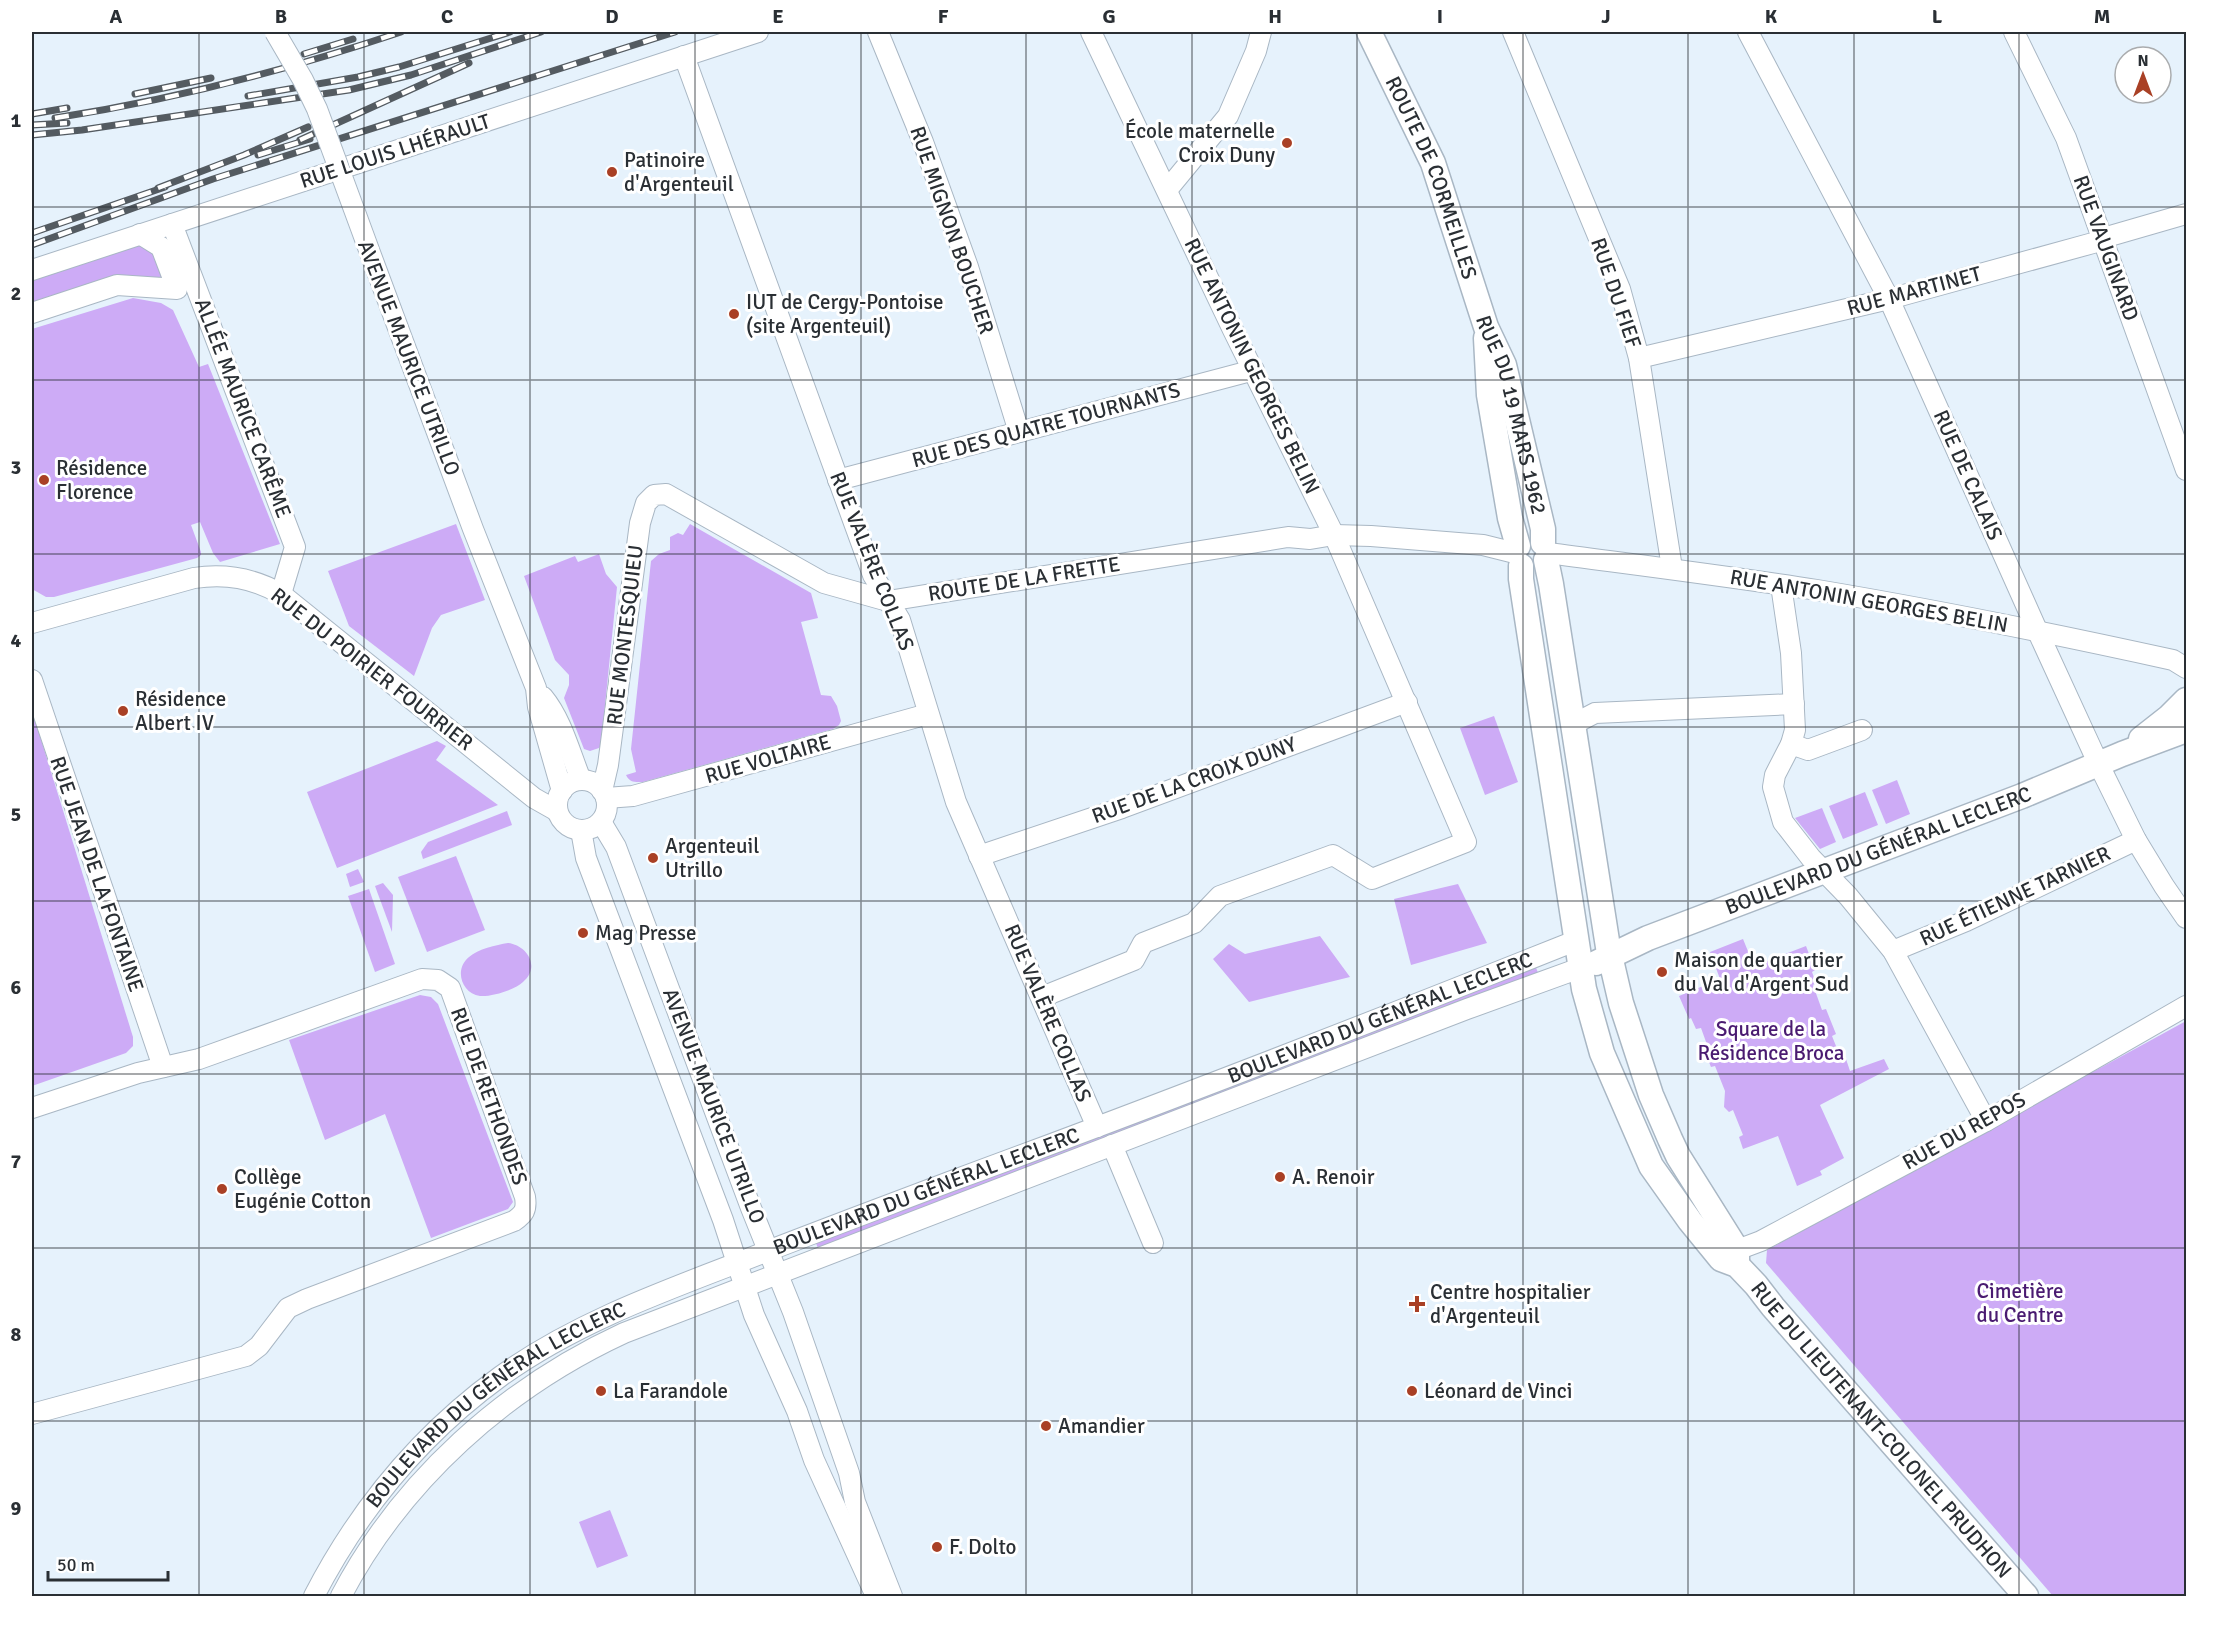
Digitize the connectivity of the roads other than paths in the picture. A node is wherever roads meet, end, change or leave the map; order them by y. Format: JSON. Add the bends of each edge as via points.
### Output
{"nodes":[{"id":1,"x":275,"y":32,"type":"edge"},
{"id":2,"x":758,"y":32,"type":"edge"},
{"id":3,"x":878,"y":32,"type":"edge"},
{"id":4,"x":1091,"y":32,"type":"edge"},
{"id":5,"x":1261,"y":32,"type":"edge"},
{"id":6,"x":1369,"y":32,"type":"edge"},
{"id":7,"x":1513,"y":32,"type":"edge"},
{"id":8,"x":1748,"y":32,"type":"edge"},
{"id":9,"x":2014,"y":32,"type":"edge"},
{"id":10,"x":684,"y":56,"type":"junction"},
{"id":11,"x":1167,"y":190,"type":"junction"},
{"id":12,"x":2187,"y":214,"type":"edge"},
{"id":13,"x":170,"y":224,"type":"junction"},
{"id":14,"x":140,"y":234,"type":"junction"},
{"id":15,"x":2103,"y":238,"type":"junction"},
{"id":16,"x":161,"y":247,"type":"junction"},
{"id":17,"x":32,"y":270,"type":"edge"},
{"id":18,"x":1889,"y":299,"type":"junction"},
{"id":19,"x":32,"y":313,"type":"edge"},
{"id":20,"x":1486,"y":327,"type":"junction"},
{"id":21,"x":1639,"y":358,"type":"junction"},
{"id":22,"x":1254,"y":370,"type":"junction"},
{"id":23,"x":1019,"y":432,"type":"junction"},
{"id":24,"x":2187,"y":470,"type":"edge"},
{"id":25,"x":838,"y":480,"type":"junction"},
{"id":26,"x":666,"y":494,"type":"joint"},
{"id":27,"x":1334,"y":535,"type":"junction"},
{"id":28,"x":1546,"y":552,"type":"junction"},
{"id":29,"x":1518,"y":555,"type":"junction"},
{"id":30,"x":1672,"y":568,"type":"junction"},
{"id":31,"x":1781,"y":585,"type":"junction"},
{"id":32,"x":281,"y":594,"type":"junction"},
{"id":33,"x":888,"y":601,"type":"junction"},
{"id":34,"x":32,"y":623,"type":"edge"},
{"id":35,"x":2037,"y":630,"type":"junction"},
{"id":36,"x":2187,"y":668,"type":"edge"},
{"id":37,"x":32,"y":680,"type":"edge"},
{"id":38,"x":536,"y":688,"type":"junction"},
{"id":39,"x":2187,"y":700,"type":"edge"},
{"id":40,"x":1407,"y":702,"type":"junction"},
{"id":41,"x":1794,"y":704,"type":"junction"},
{"id":42,"x":928,"y":714,"type":"junction"},
{"id":43,"x":1572,"y":725,"type":"junction"},
{"id":44,"x":1862,"y":730,"type":"dead end"},
{"id":45,"x":2187,"y":730,"type":"edge"},
{"id":46,"x":1791,"y":744,"type":"junction"},
{"id":47,"x":2122,"y":754,"type":"junction"},
{"id":48,"x":2099,"y":765,"type":"junction"},
{"id":49,"x":581,"y":780,"type":"junction"},
{"id":50,"x":562,"y":791,"type":"junction"},
{"id":51,"x":604,"y":794,"type":"junction"},
{"id":52,"x":557,"y":811,"type":"junction"},
{"id":53,"x":601,"y":822,"type":"junction"},
{"id":54,"x":581,"y":830,"type":"junction"},
{"id":55,"x":2136,"y":840,"type":"junction"},
{"id":56,"x":980,"y":856,"type":"junction"},
{"id":57,"x":1823,"y":872,"type":"junction"},
{"id":58,"x":1603,"y":915,"type":"joint"},
{"id":59,"x":2187,"y":918,"type":"edge"},
{"id":60,"x":1575,"y":941,"type":"junction"},
{"id":61,"x":1608,"y":948,"type":"junction"},
{"id":62,"x":1893,"y":951,"type":"junction"},
{"id":63,"x":1580,"y":968,"type":"junction"},
{"id":64,"x":1042,"y":997,"type":"junction"},
{"id":65,"x":2187,"y":1006,"type":"edge"},
{"id":66,"x":163,"y":1067,"type":"junction"},
{"id":67,"x":32,"y":1108,"type":"edge"},
{"id":68,"x":1986,"y":1120,"type":"junction"},
{"id":69,"x":1097,"y":1127,"type":"junction"},
{"id":70,"x":1112,"y":1145,"type":"junction"},
{"id":71,"x":1678,"y":1156,"type":"junction"},
{"id":72,"x":1651,"y":1166,"type":"junction"},
{"id":73,"x":1153,"y":1244,"type":"dead end"},
{"id":74,"x":768,"y":1250,"type":"junction"},
{"id":75,"x":1737,"y":1257,"type":"junction"},
{"id":76,"x":737,"y":1263,"type":"junction"},
{"id":77,"x":778,"y":1275,"type":"junction"},
{"id":78,"x":744,"y":1288,"type":"junction"},
{"id":79,"x":32,"y":1414,"type":"edge"},
{"id":80,"x":314,"y":1596,"type":"edge"},
{"id":81,"x":341,"y":1596,"type":"edge"},
{"id":82,"x":876,"y":1596,"type":"edge"},
{"id":83,"x":892,"y":1596,"type":"edge"},
{"id":84,"x":2026,"y":1596,"type":"edge"}],
"edges":[{"from":1,"to":38,"type":"street","name":"AVENUE MAURICE UTRILLO","bridge":true,"via":[[317,109]]},
{"from":2,"to":10,"type":"street","name":"RUE LOUIS LHÉRAULT"},
{"from":3,"to":23,"type":"street","name":"RUE MIGNON BOUCHER","via":[[968,267]]},
{"from":4,"to":11,"type":"street","name":"RUE ANTONIN GEORGES BELIN"},
{"from":5,"to":11,"type":"street","via":[[1228,116]]},
{"from":6,"to":20,"type":"main road","name":"ROUTE DE CORMEILLES","via":[[1433,164]]},
{"from":7,"to":21,"type":"street","name":"RUE DU FIEF","via":[[1620,289]]},
{"from":8,"to":18,"type":"street","name":"RUE DE CALAIS"},
{"from":9,"to":15,"type":"street","name":"RUE VAUGINARD","via":[[2066,138]]},
{"from":10,"to":13,"type":"street","name":"RUE LOUIS LHÉRAULT"},
{"from":10,"to":25,"type":"street","name":"RUE VALÈRE COLLAS"},
{"from":11,"to":22,"type":"street","name":"RUE ANTONIN GEORGES BELIN"},
{"from":12,"to":15,"type":"street","name":"RUE MARTINET"},
{"from":13,"to":14,"type":"street","name":"RUE LOUIS LHÉRAULT"},
{"from":13,"to":16,"type":"street"},
{"from":13,"to":32,"type":"street","name":"ALLÉE MAURICE CARÊME","via":[[295,547]]},
{"from":14,"to":16,"type":"street"},
{"from":14,"to":17,"type":"street","name":"RUE LOUIS LHÉRAULT"},
{"from":15,"to":18,"type":"street","name":"RUE MARTINET"},
{"from":15,"to":24,"type":"street","name":"RUE VAUGINARD"},
{"from":16,"to":19,"type":"street","via":[[177,289],[117,285]]},
{"from":18,"to":21,"type":"street","name":"RUE MARTINET"},
{"from":18,"to":35,"type":"street","name":"RUE DE CALAIS"},
{"from":20,"to":28,"type":"main road","name":"RUE DU 19 MARS 1962","via":[[1504,365]]},
{"from":20,"to":29,"type":"main road","name":"RUE DU 19 MARS 1962","via":[[1489,395]]},
{"from":21,"to":30,"type":"street","name":"RUE DU FIEF"},
{"from":22,"to":23,"type":"street","name":"RUE DES QUATRE TOURNANTS"},
{"from":22,"to":27,"type":"street","name":"RUE ANTONIN GEORGES BELIN"},
{"from":23,"to":25,"type":"street","name":"RUE DES QUATRE TOURNANTS"},
{"from":25,"to":33,"type":"street","name":"RUE VALÈRE COLLAS","via":[[873,575]]},
{"from":26,"to":33,"type":"street","name":"ROUTE DE LA FRETTE","via":[[824,583]]},
{"from":26,"to":51,"type":"street","name":"RUE MONTESQUIEU","via":[[649,498],[640,524]]},
{"from":27,"to":29,"type":"street","via":[[1483,545]]},
{"from":27,"to":33,"type":"street","name":"ROUTE DE LA FRETTE","via":[[1288,537]]},
{"from":27,"to":40,"type":"street","name":"RUE ANTONIN GEORGES BELIN"},
{"from":28,"to":29,"type":"main road","via":[[1536,570],[1526,569]]},
{"from":28,"to":30,"type":"street","name":"RUE ANTONIN GEORGES BELIN"},
{"from":28,"to":43,"type":"main road","name":"RUE DU 19 MARS 1962"},
{"from":29,"to":60,"type":"main road","name":"RUE DU 19 MARS 1962"},
{"from":30,"to":31,"type":"street","name":"RUE ANTONIN GEORGES BELIN"},
{"from":31,"to":35,"type":"street","name":"RUE ANTONIN GEORGES BELIN"},
{"from":31,"to":41,"type":"street"},
{"from":32,"to":34,"type":"street","name":"RUE DU POIRIER FOURRIER","via":[[261,583],[215,574]]},
{"from":32,"to":52,"type":"street","name":"RUE DU POIRIER FOURRIER","via":[[534,798]]},
{"from":33,"to":42,"type":"street","name":"RUE VALÈRE COLLAS","via":[[900,620]]},
{"from":35,"to":36,"type":"street","name":"RUE ANTONIN GEORGES BELIN","via":[[2173,660]]},
{"from":35,"to":48,"type":"street","name":"RUE DE CALAIS"},
{"from":37,"to":66,"type":"street","name":"RUE JEAN DE LA FONTAINE"},
{"from":38,"to":49,"type":"street","name":"AVENUE MAURICE UTRILLO","via":[[548,703]]},
{"from":38,"to":50,"type":"street","name":"AVENUE MAURICE UTRILLO"},
{"from":39,"to":47,"type":"main road","name":"BOULEVARD DU GÉNÉRAL LECLERC"},
{"from":40,"to":56,"type":"street","name":"RUE DE LA CROIX DUNY","via":[[1122,808]]},
{"from":40,"to":64,"type":"street","name":"RUE ANTONIN GEORGES BELIN","via":[[1466,843],[1372,879],[1333,855],[1220,896],[1194,923],[1143,943],[1134,960]]},
{"from":41,"to":43,"type":"street","via":[[1595,713]]},
{"from":41,"to":46,"type":"street"},
{"from":42,"to":51,"type":"street","name":"RUE VOLTAIRE","via":[[633,796]]},
{"from":42,"to":56,"type":"street","name":"RUE VALÈRE COLLAS","via":[[956,802]]},
{"from":43,"to":58,"type":"main road","name":"RUE DU 19 MARS 1962"},
{"from":44,"to":46,"type":"street","via":[[1808,750]]},
{"from":45,"to":47,"type":"main road","name":"BOULEVARD DU GÉNÉRAL LECLERC"},
{"from":46,"to":57,"type":"street","via":[[1775,776],[1775,796],[1783,822]]},
{"from":47,"to":48,"type":"main road","name":"BOULEVARD DU GÉNÉRAL LECLERC"},
{"from":48,"to":55,"type":"street","name":"RUE DE CALAIS"},
{"from":48,"to":57,"type":"main road","name":"BOULEVARD DU GÉNÉRAL LECLERC"},
{"from":49,"to":50,"type":"street"},
{"from":49,"to":51,"type":"street","via":[[596,785]]},
{"from":50,"to":52,"type":"street"},
{"from":51,"to":53,"type":"street","via":[[605,815]]},
{"from":52,"to":54,"type":"street","via":[[567,825]]},
{"from":53,"to":54,"type":"street"},
{"from":53,"to":74,"type":"street","name":"AVENUE MAURICE UTRILLO","via":[[616,847]]},
{"from":54,"to":76,"type":"street","name":"AVENUE MAURICE UTRILLO","via":[[586,858]]},
{"from":55,"to":59,"type":"street","name":"RUE DE CALAIS"},
{"from":55,"to":62,"type":"street","name":"RUE ÉTIENNE TARNIER","via":[[1966,921]]},
{"from":56,"to":64,"type":"street","name":"RUE VALÈRE COLLAS"},
{"from":57,"to":61,"type":"main road","name":"BOULEVARD DU GÉNÉRAL LECLERC","via":[[1634,944]]},
{"from":57,"to":62,"type":"street"},
{"from":58,"to":61,"type":"main road","name":"RUE DU LIEUTENANT-COLONEL PRUDHON"},
{"from":60,"to":61,"type":"main road","name":"BOULEVARD DU GÉNÉRAL LECLERC","via":[[1594,937]]},
{"from":60,"to":63,"type":"main road","name":"RUE DU LIEUTENANT-COLONEL PRUDHON"},
{"from":60,"to":69,"type":"street","name":"BOULEVARD DU GÉNÉRAL LECLERC"},
{"from":61,"to":63,"type":"main road","name":"BOULEVARD DU GÉNÉRAL LECLERC"},
{"from":61,"to":71,"type":"main road","name":"RUE DU LIEUTENANT-COLONEL PRUDHON","via":[[1651,1095]]},
{"from":62,"to":68,"type":"street"},
{"from":63,"to":70,"type":"street","name":"BOULEVARD DU GÉNÉRAL LECLERC"},
{"from":63,"to":72,"type":"main road","name":"RUE DU LIEUTENANT-COLONEL PRUDHON","via":[[1602,1053]]},
{"from":64,"to":69,"type":"street","name":"RUE VALÈRE COLLAS"},
{"from":65,"to":68,"type":"street","name":"RUE DU REPOS"},
{"from":66,"to":67,"type":"street","name":"RUE DE RETHONDES"},
{"from":66,"to":79,"type":"street","name":"RUE DE RETHONDES","via":[[199,1059],[422,979],[438,980],[450,987],[526,1208],[514,1221],[288,1308],[259,1346],[246,1356]]},
{"from":68,"to":75,"type":"street","name":"RUE DU REPOS"},
{"from":69,"to":74,"type":"street","name":"BOULEVARD DU GÉNÉRAL LECLERC"},
{"from":70,"to":73,"type":"street"},
{"from":70,"to":77,"type":"street","name":"BOULEVARD DU GÉNÉRAL LECLERC"},
{"from":71,"to":72,"type":"main road"},
{"from":71,"to":75,"type":"main road","name":"RUE DU LIEUTENANT-COLONEL PRUDHON"},
{"from":72,"to":75,"type":"main road","name":"RUE DU LIEUTENANT-COLONEL PRUDHON","via":[[1721,1259]]},
{"from":74,"to":76,"type":"street","name":"BOULEVARD DU GÉNÉRAL LECLERC"},
{"from":74,"to":77,"type":"street","name":"AVENUE MAURICE UTRILLO"},
{"from":75,"to":84,"type":"main road","name":"RUE DU LIEUTENANT-COLONEL PRUDHON","via":[[1773,1307]]},
{"from":76,"to":78,"type":"street","name":"AVENUE MAURICE UTRILLO"},
{"from":76,"to":80,"type":"street","name":"BOULEVARD DU GÉNÉRAL LECLERC","via":[[586,1326],[527,1359],[479,1394],[427,1439],[386,1484]]},
{"from":77,"to":78,"type":"street","name":"BOULEVARD DU GÉNÉRAL LECLERC"},
{"from":77,"to":83,"type":"street","name":"AVENUE MAURICE UTRILLO","via":[[849,1473],[856,1505]]},
{"from":78,"to":81,"type":"street","name":"BOULEVARD DU GÉNÉRAL LECLERC","via":[[596,1346],[511,1400],[460,1441],[413,1490],[376,1537]]},
{"from":78,"to":82,"type":"street","name":"AVENUE MAURICE UTRILLO","via":[[814,1460]]}]}
